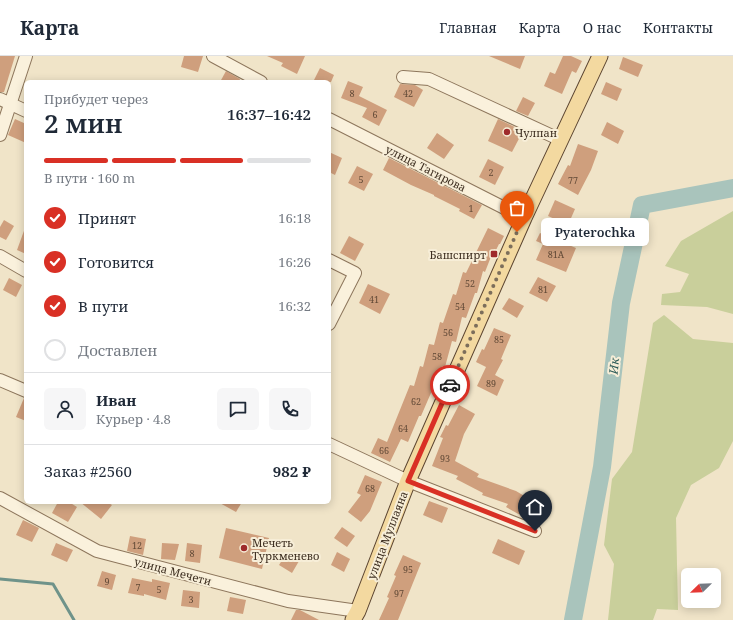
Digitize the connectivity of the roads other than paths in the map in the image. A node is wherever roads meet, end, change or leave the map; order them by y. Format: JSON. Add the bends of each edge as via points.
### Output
{"nodes":[{"id":1,"x":26,"y":56,"type":"edge"},
{"id":2,"x":213,"y":56,"type":"edge"},
{"id":3,"x":600,"y":56,"type":"edge"},
{"id":4,"x":404,"y":77,"type":"dead end"},
{"id":5,"x":257,"y":80,"type":"edge"},
{"id":6,"x":5,"y":101,"type":"edge"},
{"id":7,"x":24,"y":110,"type":"edge"},
{"id":8,"x":331,"y":119,"type":"edge"},
{"id":9,"x":0,"y":135,"type":"edge"},
{"id":10,"x":561,"y":140,"type":"junction"},
{"id":11,"x":524,"y":218,"type":"junction"},
{"id":12,"x":0,"y":256,"type":"edge"},
{"id":13,"x":331,"y":261,"type":"edge"},
{"id":14,"x":24,"y":270,"type":"edge"},
{"id":15,"x":331,"y":320,"type":"edge"},
{"id":16,"x":0,"y":380,"type":"edge"},
{"id":17,"x":24,"y":390,"type":"edge"},
{"id":18,"x":331,"y":445,"type":"edge"},
{"id":19,"x":408,"y":481,"type":"junction"},
{"id":20,"x":0,"y":498,"type":"edge"},
{"id":21,"x":535,"y":531,"type":"dead end"},
{"id":22,"x":355,"y":615,"type":"edge"}],
"edges":[{"from":1,"to":6,"type":"street"},
{"from":2,"to":5,"type":"street"},
{"from":3,"to":10,"type":"main road","name":"улица Муллаяна"},
{"from":4,"to":10,"type":"street","via":[[429,80]]},
{"from":6,"to":7,"type":"street"},
{"from":6,"to":9,"type":"street"},
{"from":8,"to":11,"type":"street","name":"улица Тагирова"},
{"from":10,"to":11,"type":"main road","name":"улица Муллаяна"},
{"from":11,"to":19,"type":"main road","name":"улица Муллаяна"},
{"from":12,"to":14,"type":"street"},
{"from":13,"to":15,"type":"street","via":[[355,273]]},
{"from":16,"to":17,"type":"street"},
{"from":18,"to":19,"type":"street"},
{"from":19,"to":21,"type":"street"},
{"from":19,"to":22,"type":"main road","name":"улица Муллаяна"},
{"from":20,"to":22,"type":"street","name":"улица Мечети","via":[[97,550],[288,601]]}]}
